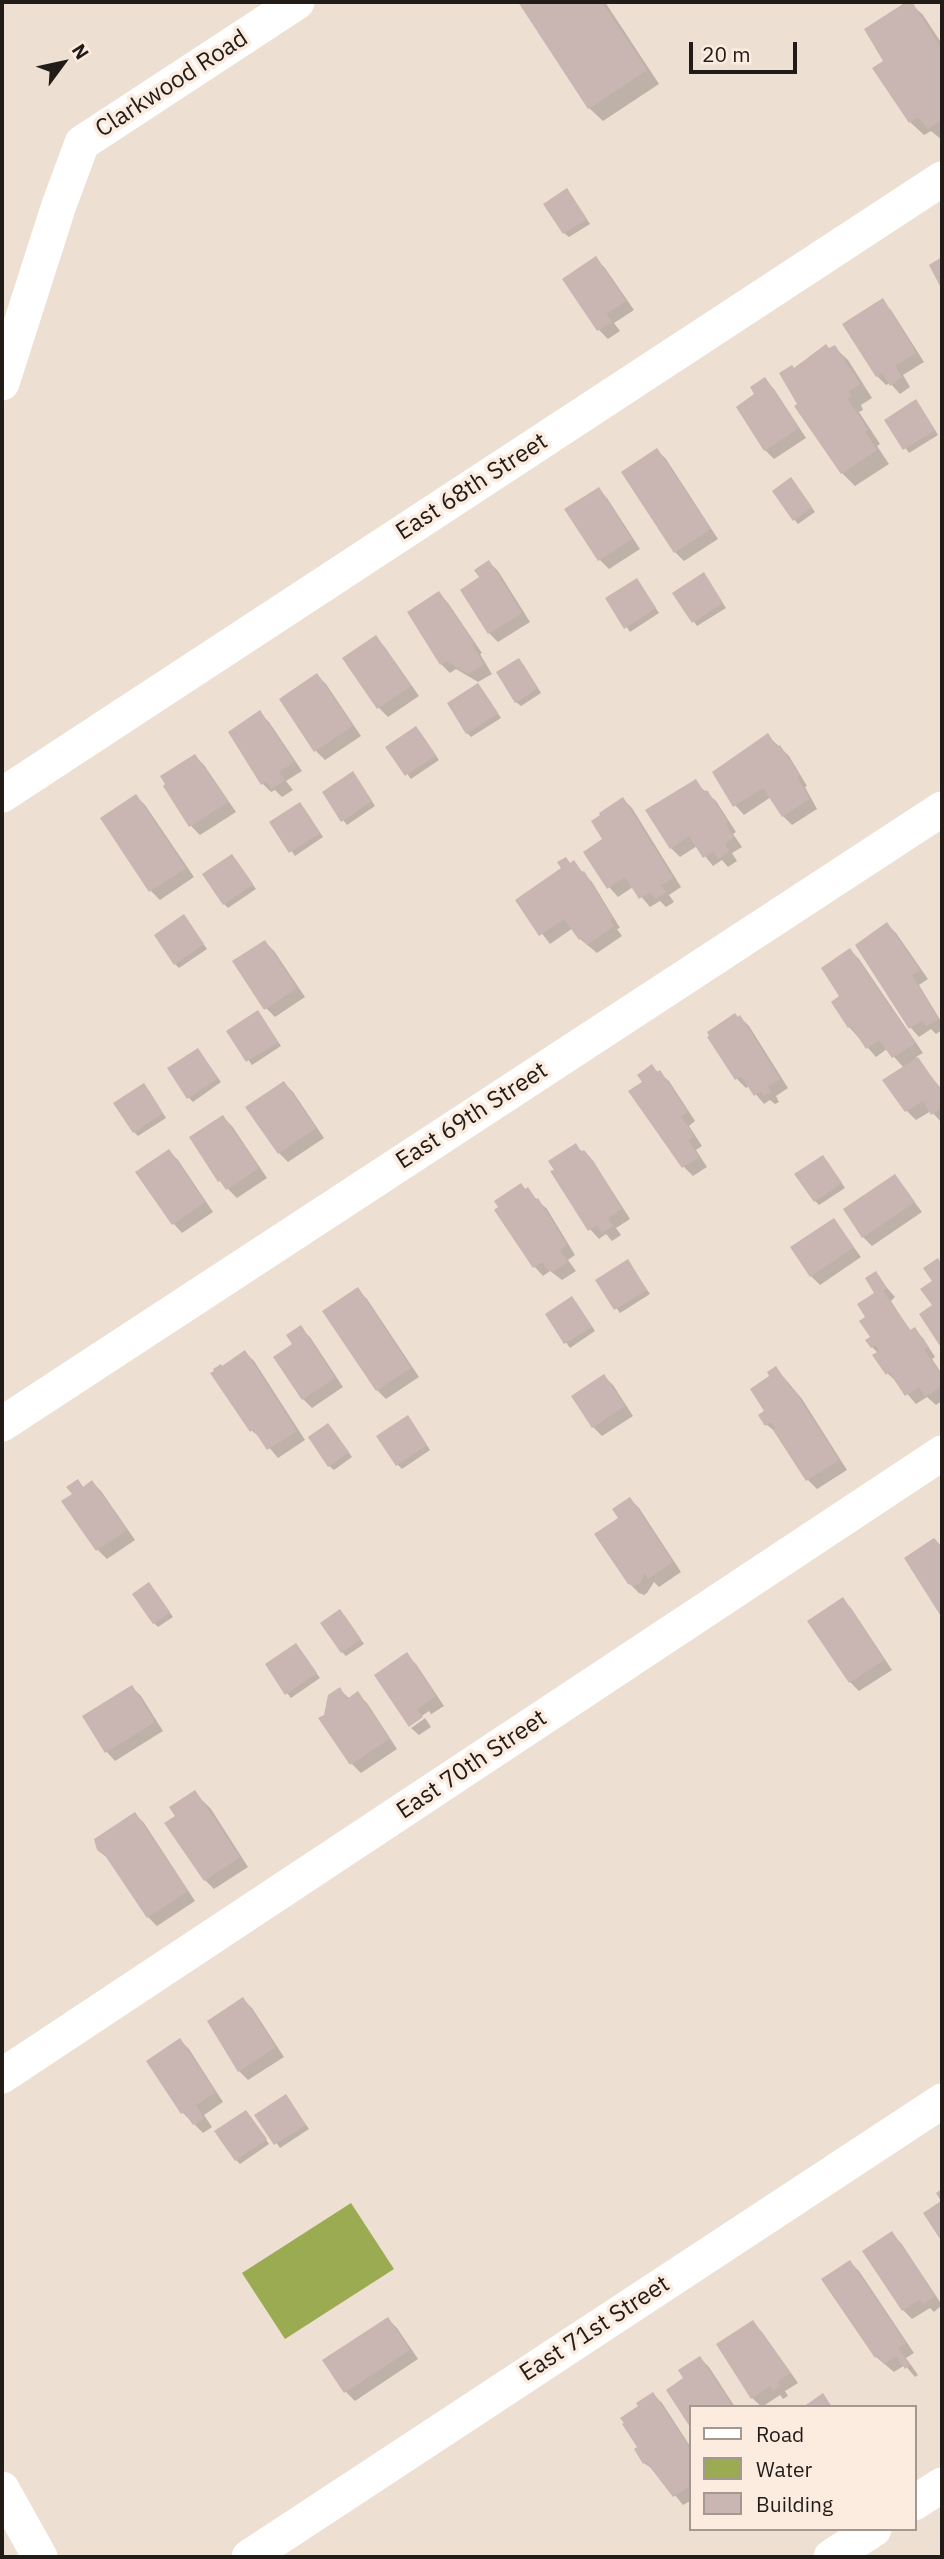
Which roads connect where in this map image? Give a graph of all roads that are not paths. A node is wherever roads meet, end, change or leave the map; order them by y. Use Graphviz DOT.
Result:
graph roads {
  1 [pos="297,2"];
  2 [pos="942,179"];
  3 [pos="2,383"];
  4 [pos="2,796"];
  5 [pos="942,809"];
  6 [pos="2,1424"];
  7 [pos="942,1453"];
  8 [pos="2,2076"];
  9 [pos="942,2101"];
  10 [pos="942,2485"];
  11 [pos="2,2489"];
  12 [pos="916,2502"];
  13 [pos="871,2531"];
  14 [pos="40,2557"];
  15 [pos="248,2557"];
  16 [pos="831,2557"];
  1 -- 3 [label="street, Clarkwood Road"];
  2 -- 4 [label="street, East 68th Street"];
  5 -- 6 [label="street, East 69th Street"];
  7 -- 8 [label="street, East 70th Street"];
  9 -- 15 [label="street, East 71st Street"];
  10 -- 12 [label="street"];
  11 -- 14 [label="street"];
  13 -- 16 [label="street"];
}
